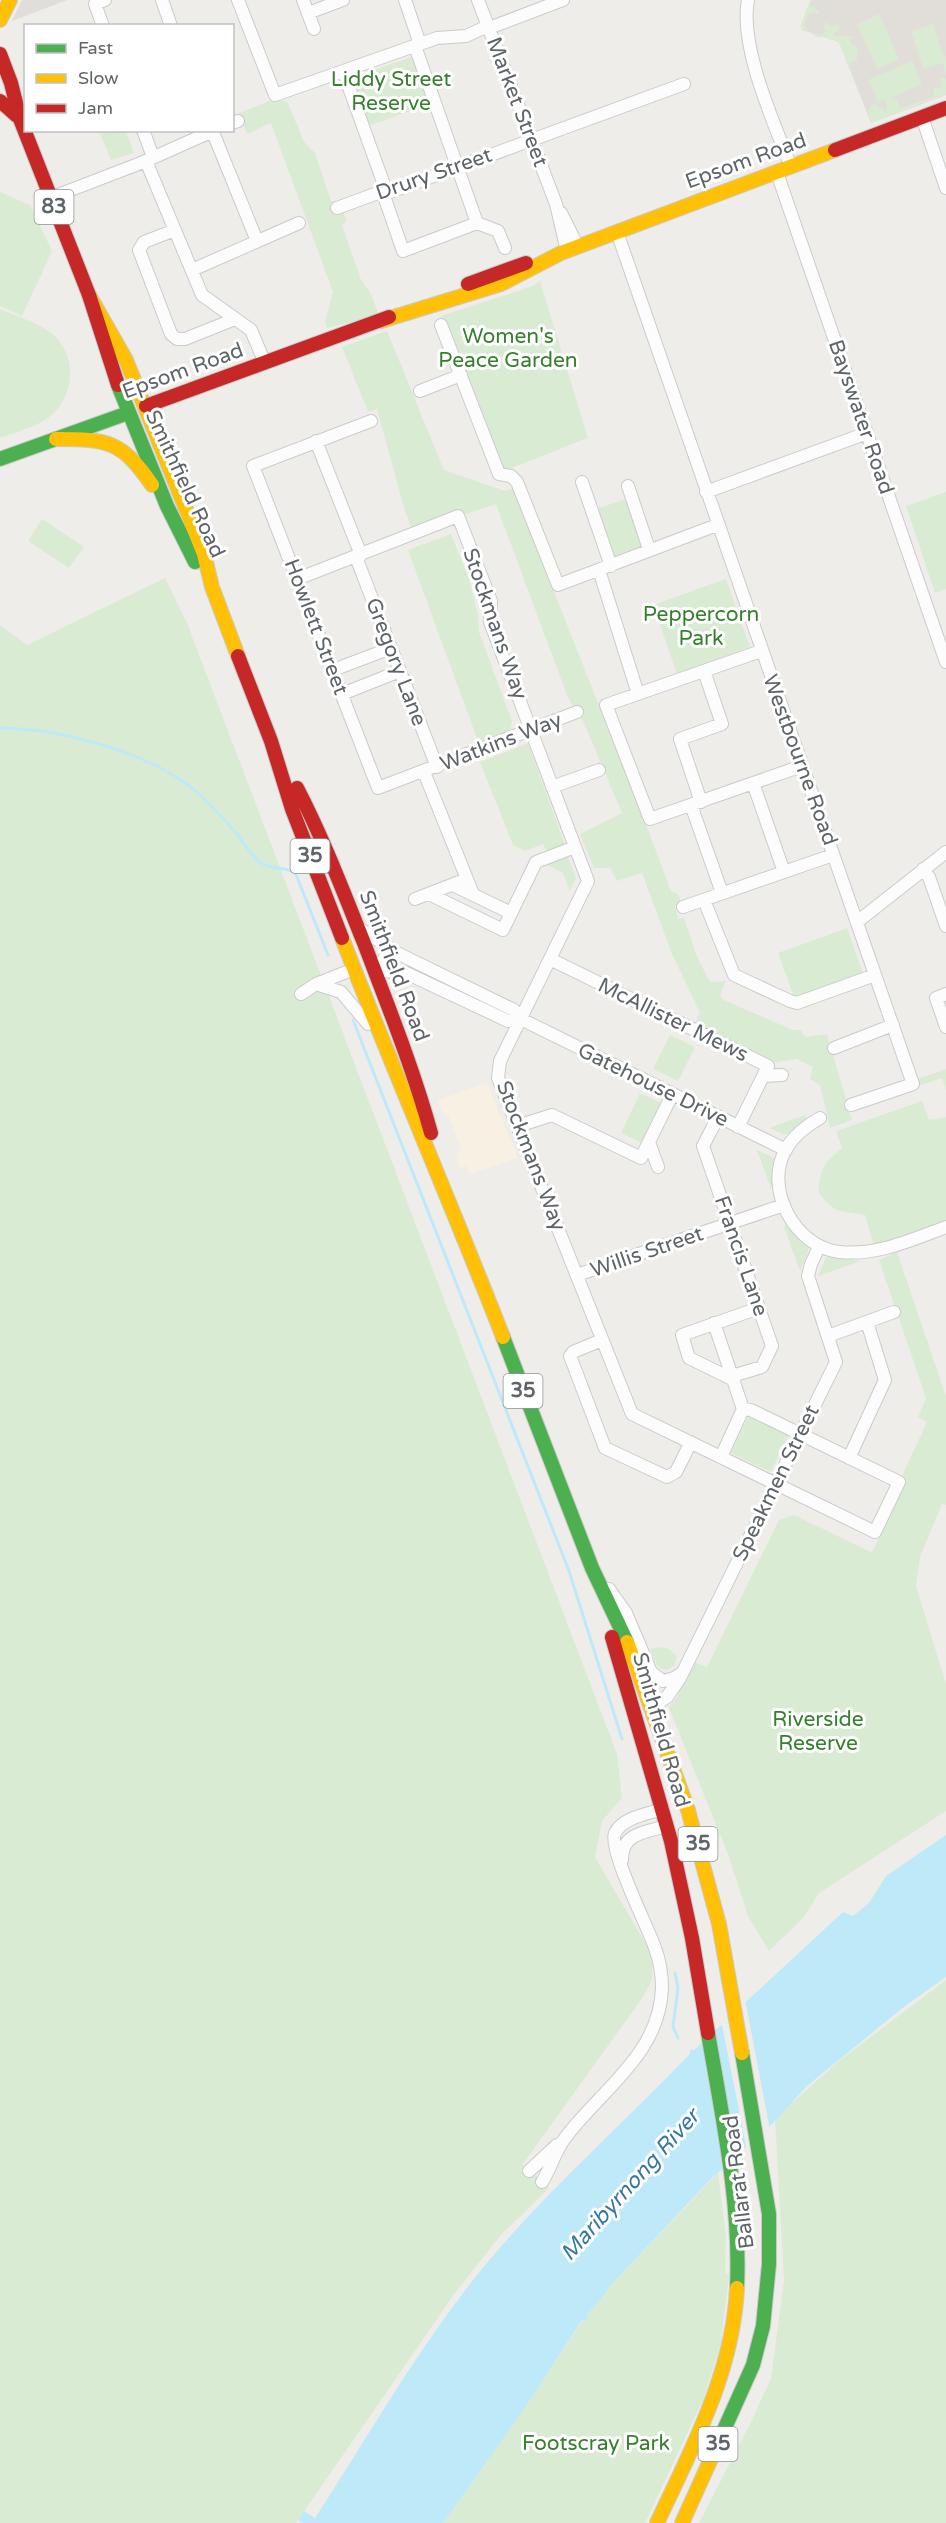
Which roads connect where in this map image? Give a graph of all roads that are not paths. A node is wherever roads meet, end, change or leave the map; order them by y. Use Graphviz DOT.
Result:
graph roads {
  1 [pos="10,0"];
  2 [pos="105,0"];
  3 [pos="162,0"];
  4 [pos="238,0"];
  5 [pos="303,0"];
  6 [pos="343,0"];
  7 [pos="405,0"];
  8 [pos="478,0"];
  9 [pos="562,0"];
  10 [pos="748,0"];
  11 [pos="308,13"];
  12 [pos="0,20"];
  13 [pos="102,24"];
  14 [pos="170,24"];
  15 [pos="489,27"];
  16 [pos="314,29"];
  17 [pos="418,45"];
  18 [pos="0,54"];
  19 [pos="343,71"];
  20 [pos="684,84"];
  21 [pos="0,88"];
  22 [pos="0,101"];
  23 [pos="946,108"];
  24 [pos="922,117"];
  25 [pos="19,118"];
  26 [pos="24,131"];
  27 [pos="24,132"];
  28 [pos="143,132"];
  29 [pos="211,132"];
  30 [pos="213,132"];
  31 [pos="531,140"];
  32 [pos="150,159"];
  33 [pos="458,166"];
  34 [pos="791,167"];
  35 [pos="777,173"];
  36 [pos="946,188"];
  37 [pos="385,193"];
  38 [pos="50,198"];
  39 [pos="337,208"];
  40 [pos="477,223"];
  41 [pos="299,224"];
  42 [pos="175,230"];
  43 [pos="617,232"];
  44 [pos="257,241"];
  45 [pos="505,248"];
  46 [pos="569,250"];
  47 [pos="192,270"];
  48 [pos="89,295"];
  49 [pos="235,319"];
  50 [pos="441,326"];
  51 [pos="265,363"];
  52 [pos="460,375"];
  53 [pos="420,391"];
  54 [pos="146,406"];
  55 [pos="128,413"];
  56 [pos="371,421"];
  57 [pos="867,433"];
  58 [pos="56,439"];
  59 [pos="316,441"];
  60 [pos="0,459"];
  61 [pos="582,482"];
  62 [pos="628,486"];
  63 [pos="706,492"];
  64 [pos="167,506"];
  65 [pos="189,515"];
  66 [pos="717,525"];
  67 [pos="186,544"];
  68 [pos="649,549"];
  69 [pos="358,556"];
  70 [pos="611,566"];
  71 [pos="599,570"];
  72 [pos="297,579"];
  73 [pos="212,587"];
  74 [pos="391,648"];
  75 [pos="761,651"];
  76 [pos="946,662"];
  77 [pos="333,670"];
  78 [pos="400,671"];
  79 [pos="704,671"];
  80 [pos="342,694"];
  81 [pos="638,694"];
  82 [pos="577,712"];
  83 [pos="531,730"];
  84 [pos="271,741"];
  85 [pos="802,766"];
  86 [pos="437,767"];
  87 [pos="599,770"];
  88 [pos="424,772"];
  89 [pos="753,783"];
  90 [pos="552,787"];
  91 [pos="378,788"];
  92 [pos="696,804"];
  93 [pos="575,847"];
  94 [pos="946,852"];
  95 [pos="833,855"];
  96 [pos="923,869"];
  97 [pos="784,872"];
  98 [pos="467,880"];
  99 [pos="453,885"];
  100 [pos="722,893"];
  101 [pos="429,894"];
  102 [pos="473,894"];
  103 [pos="415,899"];
  104 [pos="704,900"];
  105 [pos="683,907"];
  106 [pos="511,913"];
  107 [pos="856,922"];
  108 [pos="946,926"];
  109 [pos="358,928"];
  110 [pos="399,954"];
  111 [pos="550,959"];
  112 [pos="354,969"];
  113 [pos="375,971"];
  114 [pos="875,975"];
  115 [pos="316,984"];
  116 [pos="364,993"];
  117 [pos="301,994"];
  118 [pos="466,994"];
  119 [pos="946,994"];
  120 [pos="521,1019"];
  121 [pos="893,1025"];
  122 [pos="946,1027"];
  123 [pos="383,1044"];
  124 [pos="834,1048"];
  125 [pos="782,1075"];
  126 [pos="763,1076"];
  127 [pos="672,1095"];
  128 [pos="851,1105"];
  129 [pos="718,1117"];
  130 [pos="820,1118"];
  131 [pos="518,1126"];
  132 [pos="738,1127"];
  133 [pos="649,1142"];
  134 [pos="786,1150"];
  135 [pos="658,1167"];
  136 [pos="784,1205"];
  137 [pos="455,1214"];
  138 [pos="730,1223"];
  139 [pos="946,1227"];
  140 [pos="819,1247"];
  141 [pos="577,1275"];
  142 [pos="759,1308"];
  143 [pos="894,1312"];
  144 [pos="867,1322"];
  145 [pos="714,1323"];
  146 [pos="828,1336"];
  147 [pos="602,1340"];
  148 [pos="733,1378"];
  149 [pos="743,1409"];
  150 [pos="800,1433"];
  151 [pos="691,1442"];
  152 [pos="721,1457"];
  153 [pos="849,1458"];
  154 [pos="775,1483"];
  155 [pos="593,1570"];
  156 [pos="683,1672"];
  157 [pos="652,1707"];
  158 [pos="635,1713"];
  159 [pos="663,1809"];
  160 [pos="688,1810"];
  161 [pos="667,1826"];
  162 [pos="626,1876"];
  163 [pos="746,2071"];
  164 [pos="716,2083"];
  165 [pos="567,2135"];
  166 [pos="529,2171"];
  167 [pos="542,2182"];
  168 [pos="659,2519"];
  169 [pos="672,2523"];
  170 [pos="682,2523"];
  1 -- 12 [label="main road"];
  2 -- 13 [label="street"];
  3 -- 14 [label="street"];
  4 -- 19 [label="street"];
  5 -- 11 [label="street"];
  6 -- 11 [label="street"];
  7 -- 17 [label="street"];
  8 -- 15 [label="street, Market Street"];
  9 -- 15 [label="street"];
  10 -- 34 [label="street"];
  11 -- 16 [label="street"];
  15 -- 17 [label="street"];
  15 -- 31 [label="street, Market Street"];
  17 -- 19 [label="street"];
  17 -- 33 [label="street"];
  18 -- 25 [label="main road, Smithfield Road / 83"];
  19 -- 37 [label="street"];
  20 -- 31 [label="street, Drury Street"];
  21 -- 25 [label="main road, Smithfield Road / 83"];
  22 -- 25 [label="main road"];
  23 -- 24 [label="main road, Epsom Road"];
  24 -- 34 [label="main road, Epsom Road"];
  24 -- 36 [label="street"];
  25 -- 26 [label="main road, Smithfield Road / 83"];
  27 -- 38 [label="main road, Smithfield Road / 83"];
  28 -- 32 [label="street"];
  29 -- 32 [label="street"];
  30 -- 44 [label="street"];
  31 -- 33 [label="street, Drury Street"];
  31 -- 46 [label="street, Market Street"];
  32 -- 38 [label="street"];
  32 -- 42 [label="street"];
  33 -- 37 [label="street, Drury Street"];
  33 -- 40 [label="street"];
  34 -- 35 [label="main road, Epsom Road"];
  35 -- 43 [label="main road, Epsom Road"];
  35 -- 57 [label="street, Bayswater Road"];
  37 -- 39 [label="street, Drury Street"];
  37 -- 40 [label="street"];
  38 -- 48 [label="main road, Smithfield Road / 83"];
  40 -- 45 [label="street"];
  41 -- 44 [label="street"];
  42 -- 47 [label="street"];
  42 -- 49 [label="street"];
  43 -- 46 [label="main road, Epsom Road"];
  43 -- 63 [label="street, Westbourne Road"];
  44 -- 47 [label="street"];
  46 -- 51 [label="main road, Epsom Road"];
  47 -- 49 [label="street"];
  48 -- 54 [label="main road, Smithfield Road / 83"];
  48 -- 55 [label="main road, Smithfield Road / 83"];
  49 -- 51 [label="street"];
  50 -- 52 [label="street"];
  51 -- 54 [label="main road, Epsom Road"];
  52 -- 53 [label="street"];
  52 -- 71 [label="street"];
  54 -- 55 [label="main road, Epsom Road"];
  54 -- 65 [label="main road, Smithfield Road / 35"];
  55 -- 58 [label="main road, Epsom Road"];
  55 -- 64 [label="main road, Smithfield Road / 35"];
  56 -- 59 [label="street"];
  57 -- 63 [label="street"];
  57 -- 76 [label="street, Bayswater Road"];
  58 -- 60 [label="main road, Epsom Road"];
  58 -- 64 [label="main road"];
  59 -- 69 [label="street, Gregory Lane"];
  59 -- 72 [label="street, Howlett Street"];
  61 -- 70 [label="street"];
  62 -- 68 [label="street"];
  63 -- 66 [label="street, Westbourne Road"];
  64 -- 67 [label="main road, Smithfield Road / 35"];
  65 -- 67 [label="main road"];
  65 -- 73 [label="main road, Smithfield Road / 35"];
  66 -- 68 [label="street"];
  66 -- 75 [label="street, Westbourne Road"];
  67 -- 73 [label="main road, Smithfield Road / 35"];
  68 -- 70 [label="street"];
  69 -- 72 [label="street"];
  69 -- 74 [label="street, Gregory Lane"];
  69 -- 83 [label="street, Stockmans Way"];
  70 -- 71 [label="street"];
  71 -- 81 [label="street"];
  72 -- 77 [label="street, Howlett Street"];
  73 -- 84 [label="main road, Smithfield Road / 35"];
  74 -- 77 [label="street"];
  74 -- 78 [label="street, Gregory Lane"];
  75 -- 79 [label="street"];
  75 -- 85 [label="street, Westbourne Road"];
  77 -- 80 [label="street, Howlett Street"];
  78 -- 80 [label="street"];
  78 -- 86 [label="street, Gregory Lane"];
  79 -- 81 [label="street"];
  79 -- 92 [label="street"];
  80 -- 91 [label="street, Howlett Street"];
  81 -- 92 [label="street"];
  82 -- 83 [label="street, Watkins Way"];
  83 -- 86 [label="street, Watkins Way"];
  83 -- 90 [label="street, Stockmans Way"];
  84 -- 109 [label="main road, Smithfield Road / 35"];
  84 -- 112 [label="main road, Smithfield Road / 35"];
  85 -- 89 [label="street"];
  85 -- 95 [label="street, Westbourne Road"];
  86 -- 88 [label="street, Watkins Way"];
  87 -- 90 [label="street"];
  88 -- 91 [label="street, Watkins Way"];
  88 -- 98 [label="street"];
  89 -- 92 [label="street"];
  89 -- 97 [label="street"];
  90 -- 93 [label="street, Stockmans Way"];
  92 -- 100 [label="street"];
  93 -- 106 [label="street"];
  93 -- 111 [label="street, Stockmans Way"];
  94 -- 96 [label="street"];
  95 -- 97 [label="street"];
  95 -- 107 [label="street, Westbourne Road"];
  96 -- 107 [label="street"];
  96 -- 108 [label="street"];
  97 -- 100 [label="street"];
  98 -- 99 [label="street"];
  98 -- 102 [label="street"];
  99 -- 101 [label="street"];
  99 -- 102 [label="street"];
  100 -- 104 [label="street"];
  101 -- 103 [label="street"];
  101 -- 106 [label="street"];
  102 -- 106 [label="street"];
  104 -- 105 [label="street"];
  104 -- 114 [label="street"];
  107 -- 114 [label="street, Westbourne Road"];
  109 -- 110 [label="street, Gatehouse Drive"];
  109 -- 113 [label="main road, Smithfield Road / 35"];
  110 -- 113 [label="street"];
  110 -- 118 [label="street, Gatehouse Drive"];
  111 -- 120 [label="street, Stockmans Way"];
  111 -- 126 [label="street, McAllister Mews"];
  112 -- 113 [label="main road"];
  112 -- 115 [label="street"];
  112 -- 116 [label="main road, Smithfield Road / 35"];
  113 -- 116 [label="main road"];
  113 -- 118 [label="street, Gatehouse Drive"];
  113 -- 137 [label="main road, Smithfield Road / 35"];
  114 -- 121 [label="street, Westbourne Road"];
  115 -- 117 [label="street"];
  115 -- 123 [label="street"];
  116 -- 123 [label="main road, Smithfield Road / 35"];
  118 -- 120 [label="street, Gatehouse Drive"];
  119 -- 122 [label="street"];
  120 -- 127 [label="street, Gatehouse Drive"];
  120 -- 131 [label="street, Stockmans Way"];
  121 -- 124 [label="street"];
  121 -- 128 [label="street, Westbourne Road"];
  123 -- 137 [label="main road, Smithfield Road / 35"];
  125 -- 126 [label="street"];
  126 -- 132 [label="street, McAllister Mews"];
  127 -- 129 [label="street, Gatehouse Drive"];
  127 -- 133 [label="street"];
  129 -- 132 [label="street, Gatehouse Drive"];
  129 -- 138 [label="street, Francis Lane"];
  130 -- 134 [label="street"];
  131 -- 133 [label="street"];
  131 -- 141 [label="street, Stockmans Way"];
  132 -- 134 [label="street, Gatehouse Drive"];
  133 -- 135 [label="street"];
  134 -- 136 [label="street"];
  136 -- 138 [label="street, Willis Street"];
  136 -- 140 [label="street"];
  137 -- 155 [label="main road, Smithfield Road / 35"];
  138 -- 141 [label="street, Willis Street"];
  138 -- 142 [label="street, Francis Lane"];
  139 -- 140 [label="street"];
  140 -- 146 [label="street, Speakmen Street"];
  141 -- 147 [label="street, Stockmans Way"];
  142 -- 145 [label="street"];
  142 -- 148 [label="street, Francis Lane"];
  143 -- 144 [label="street"];
  144 -- 146 [label="street"];
  144 -- 153 [label="street"];
  145 -- 148 [label="street"];
  145 -- 148 [label="street"];
  146 -- 150 [label="street, Speakmen Street"];
  147 -- 151 [label="street, Stockmans Way"];
  147 -- 151 [label="street"];
  148 -- 149 [label="street"];
  149 -- 150 [label="street"];
  149 -- 152 [label="street"];
  150 -- 153 [label="street"];
  150 -- 154 [label="street, Speakmen Street"];
  151 -- 152 [label="street, Stockmans Way"];
  152 -- 154 [label="street, Stockmans Way"];
  153 -- 154 [label="street, Stockmans Way"];
  154 -- 156 [label="street, Speakmen Street"];
  155 -- 156 [label="street"];
  155 -- 157 [label="main road, Smithfield Road / 35"];
  155 -- 158 [label="main road, Smithfield Road / 35"];
  156 -- 157 [label="street, Speakmen Street"];
  157 -- 158 [label="main road"];
  157 -- 160 [label="main road, Smithfield Road / 35"];
  158 -- 159 [label="main road, Smithfield Road / 35"];
  159 -- 160 [label="main road"];
  159 -- 161 [label="main road, Smithfield Road / 35"];
  159 -- 162 [label="street"];
  160 -- 161 [label="main road"];
  160 -- 163 [label="main road, Smithfield Road / 35"];
  161 -- 162 [label="street"];
  161 -- 164 [label="main road, Smithfield Road / 35"];
  162 -- 165 [label="street"];
  163 -- 170 [label="main road, Ballarat Road / 35"];
  164 -- 168 [label="main road, Ballarat Road / 35"];
  165 -- 166 [label="street"];
  165 -- 167 [label="street"];
  168 -- 169 [label="street"];
}
